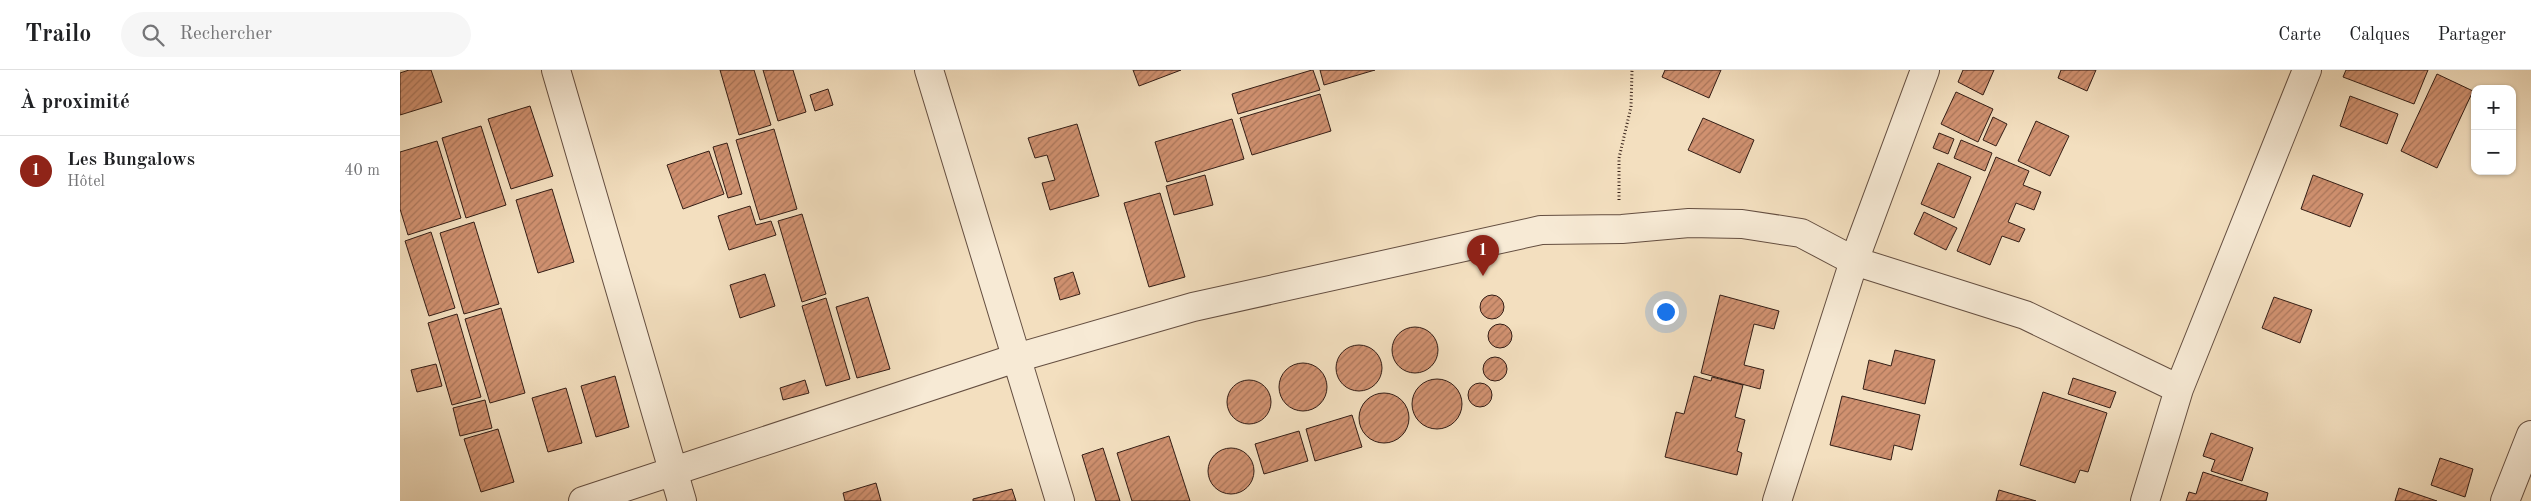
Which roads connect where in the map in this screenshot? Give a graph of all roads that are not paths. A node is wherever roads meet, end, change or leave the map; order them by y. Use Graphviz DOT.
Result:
graph roads {
  1 [pos="556,70"];
  2 [pos="929,70"];
  3 [pos="1925,70"];
  4 [pos="2307,70"];
  5 [pos="1854,261"];
  6 [pos="1016,358"];
  7 [pos="2179,390"];
  8 [pos="2531,435"];
  9 [pos="675,471"];
  10 [pos="583,501"];
  11 [pos="682,501"];
  12 [pos="1060,501"];
  13 [pos="1776,501"];
  14 [pos="2145,501"];
  15 [pos="2505,501"];
  1 -- 9 [label="street"];
  2 -- 6 [label="street"];
  3 -- 5 [label="street"];
  4 -- 7 [label="street"];
  5 -- 6 [label="street"];
  5 -- 7 [label="street"];
  5 -- 13 [label="street"];
  6 -- 9 [label="street"];
  6 -- 12 [label="street"];
  7 -- 14 [label="street"];
  8 -- 15 [label="street"];
  9 -- 10 [label="street"];
  9 -- 11 [label="street"];
}
